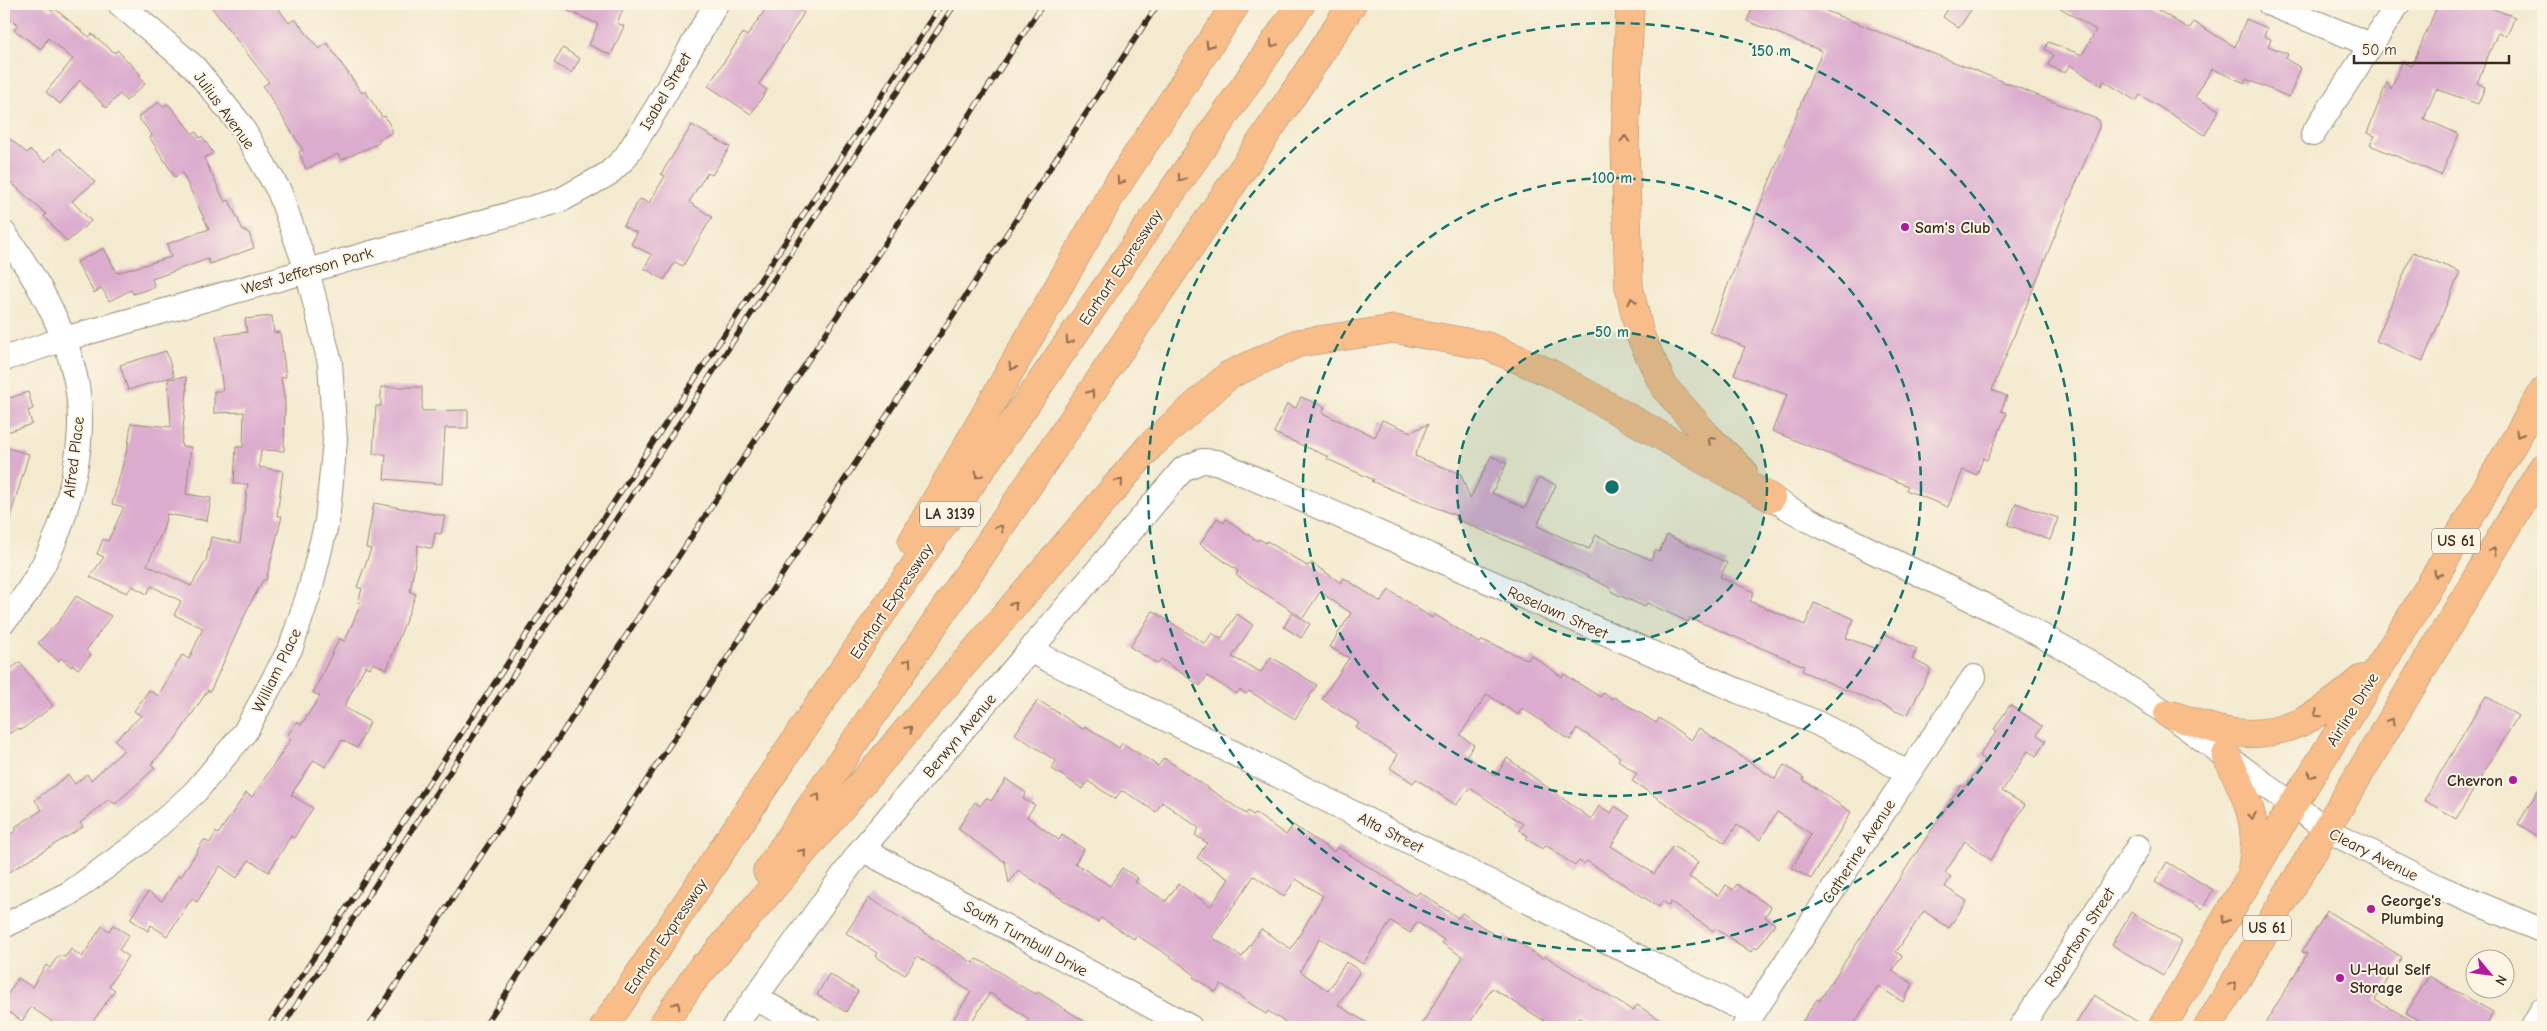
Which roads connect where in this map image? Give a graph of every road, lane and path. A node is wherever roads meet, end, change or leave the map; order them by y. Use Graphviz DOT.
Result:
graph roads {
  1 [pos="120,4"];
  2 [pos="716,4"];
  3 [pos="1236,4"];
  4 [pos="1301,4"];
  5 [pos="1352,4"];
  6 [pos="1630,4"];
  7 [pos="2270,4"];
  8 [pos="2398,4"];
  9 [pos="2371,45"];
  10 [pos="2313,134"];
  11 [pos="608,174"];
  12 [pos="4,233"];
  13 [pos="307,270"];
  14 [pos="64,338"];
  15 [pos="4,359"];
  16 [pos="2543,392"];
  17 [pos="1203,462"];
  18 [pos="2543,468"];
  19 [pos="1771,498"];
  20 [pos="4,621"];
  21 [pos="1031,651"];
  22 [pos="2382,661"];
  23 [pos="1974,677"];
  24 [pos="2168,714"];
  25 [pos="810,718"];
  26 [pos="2226,755"];
  27 [pos="1908,774"];
  28 [pos="2292,806"];
  29 [pos="2326,829"];
  30 [pos="2138,847"];
  31 [pos="862,849"];
  32 [pos="2250,878"];
  33 [pos="4,926"];
  34 [pos="2543,931"];
  35 [pos="692,982"];
  36 [pos="755,998"];
  37 [pos="2543,1010"];
  38 [pos="1748,1021"];
  39 [pos="604,1027"];
  40 [pos="662,1027"];
  41 [pos="734,1027"];
  42 [pos="809,1027"];
  43 [pos="1190,1027"];
  44 [pos="2021,1027"];
  45 [pos="2162,1027"];
  46 [pos="2208,1027"];
  47 [pos="2532,1027"];
  1 -- 13 [label="street, Julius Avenue"];
  2 -- 11 [label="street, Isabel Street"];
  3 -- 25 [label="highway, one-way"];
  4 -- 25 [label="highway, Earhart Expressway / LA 3139, one-way"];
  35 -- 5 [label="highway, LA 3139, one-way"];
  19 -- 6 [label="highway, one-way"];
  7 -- 9 [label="street"];
  8 -- 9 [label="street"];
  9 -- 10 [label="street"];
  11 -- 13 [label="street, West Jefferson Park"];
  12 -- 14 [label="street, Alfred Place"];
  13 -- 14 [label="street, West Jefferson Park"];
  13 -- 33 [label="street, William Place"];
  14 -- 15 [label="street, West Jefferson Park"];
  14 -- 20 [label="street, Alfred Place"];
  16 -- 22 [label="highway, Airline Drive / US 61, one-way"];
  17 -- 21 [label="street, Berwyn Avenue"];
  17 -- 27 [label="street, Roselawn Street"];
  29 -- 18 [label="highway, US 61, one-way"];
  19 -- 24 [label="street, Cleary Avenue"];
  35 -- 19 [label="highway, one-way"];
  21 -- 31 [label="street, Berwyn Avenue"];
  21 -- 38 [label="street, Alta Street"];
  22 -- 24 [label="highway, one-way"];
  22 -- 28 [label="highway, Airline Drive / US 61, one-way"];
  23 -- 27 [label="street, Catherine Avenue"];
  24 -- 26 [label="street, Cleary Avenue"];
  25 -- 39 [label="highway, Earhart Expressway / LA 3139"];
  26 -- 28 [label="street, Cleary Avenue"];
  26 -- 32 [label="highway, one-way"];
  27 -- 38 [label="street, Catherine Avenue"];
  28 -- 29 [label="street, Cleary Avenue"];
  28 -- 32 [label="highway, Airline Drive / US 61"];
  29 -- 34 [label="street, Cleary Avenue"];
  46 -- 29 [label="highway, US 61, one-way"];
  30 -- 44 [label="street, Robertson Street"];
  31 -- 36 [label="street, Berwyn Avenue"];
  31 -- 43 [label="street, South Turnbull Drive"];
  32 -- 45 [label="highway, Airline Drive / US 61, one-way"];
  40 -- 35 [label="highway, LA 3139, one-way"];
  36 -- 41 [label="street, Berwyn Avenue"];
  36 -- 42 [label="street"];
  37 -- 47 [label="street"];
}
